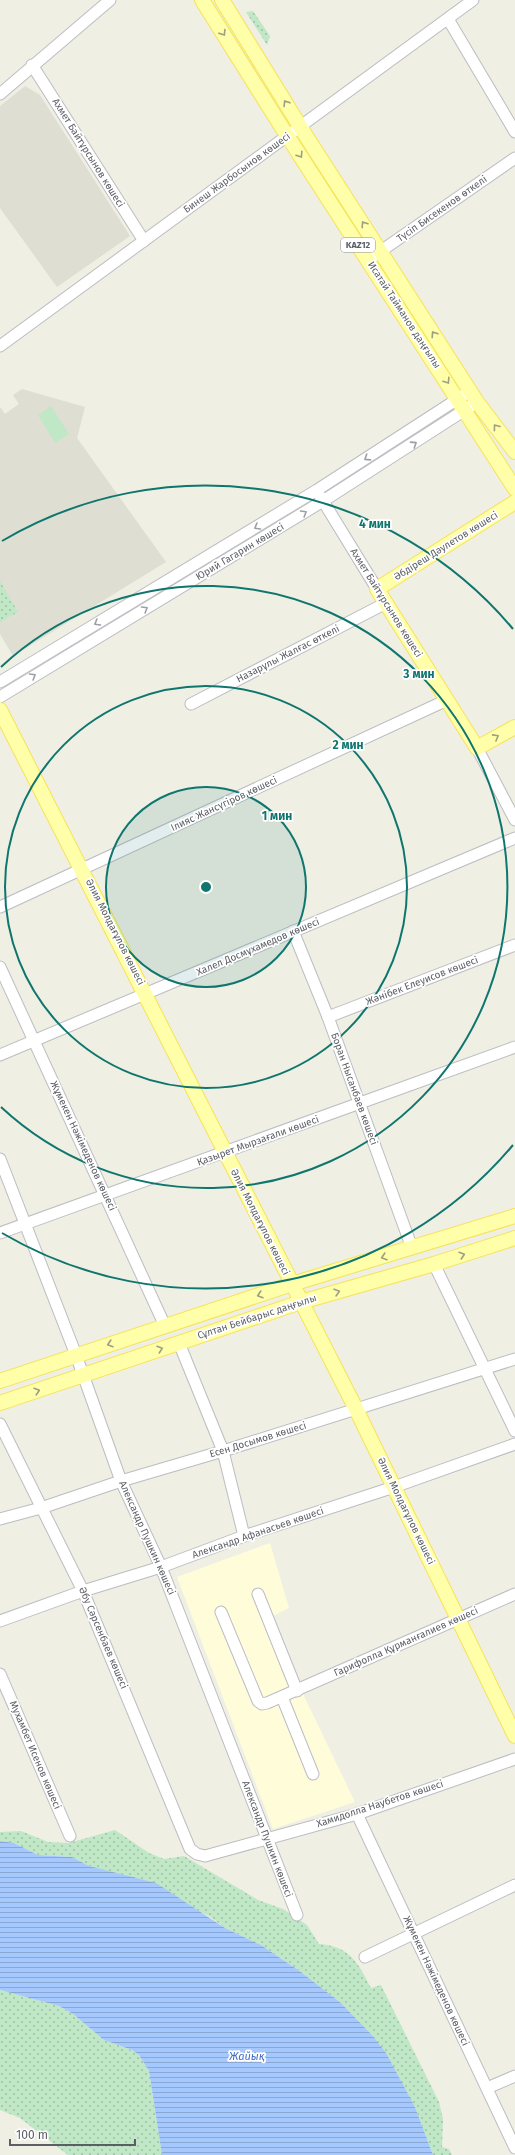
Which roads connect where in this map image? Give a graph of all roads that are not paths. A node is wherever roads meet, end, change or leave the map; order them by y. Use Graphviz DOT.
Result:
graph roads {
  1 [pos="110,0"];
  2 [pos="202,0"];
  3 [pos="222,0"];
  4 [pos="473,0"];
  5 [pos="448,19"];
  6 [pos="32,65"];
  7 [pos="0,94"];
  8 [pos="300,126"];
  9 [pos="515,132"];
  10 [pos="288,136"];
  11 [pos="515,158"];
  12 [pos="144,241"];
  13 [pos="381,251"];
  14 [pos="368,260"];
  15 [pos="0,346"];
  16 [pos="474,396"];
  17 [pos="462,405"];
  18 [pos="515,452"];
  19 [pos="515,489"];
  20 [pos="317,490"];
  21 [pos="323,502"];
  22 [pos="515,502"];
  23 [pos="377,589"];
  24 [pos="386,603"];
  25 [pos="0,682"];
  26 [pos="0,697"];
  27 [pos="447,700"];
  28 [pos="191,704"];
  29 [pos="0,710"];
  30 [pos="515,727"];
  31 [pos="478,748"];
  32 [pos="515,820"];
  33 [pos="515,838"];
  34 [pos="83,870"];
  35 [pos="0,907"];
  36 [pos="293,931"];
  37 [pos="515,945"];
  38 [pos="0,967"];
  39 [pos="146,994"];
  40 [pos="328,1017"];
  41 [pos="34,1040"];
  42 [pos="515,1047"];
  43 [pos="0,1055"];
  44 [pos="359,1105"];
  45 [pos="225,1152"];
  46 [pos="0,1159"];
  47 [pos="107,1196"];
  48 [pos="515,1216"];
  49 [pos="26,1224"];
  50 [pos="0,1233"];
  51 [pos="515,1238"];
  52 [pos="412,1248"];
  53 [pos="434,1264"];
  54 [pos="292,1284"];
  55 [pos="301,1302"];
  56 [pos="165,1326"];
  57 [pos="179,1343"];
  58 [pos="76,1355"];
  59 [pos="515,1358"];
  60 [pos="484,1368"];
  61 [pos="82,1376"];
  62 [pos="0,1381"];
  63 [pos="0,1403"];
  64 [pos="356,1409"];
  65 [pos="0,1424"];
  66 [pos="515,1431"];
  67 [pos="515,1444"];
  68 [pos="223,1451"];
  69 [pos="121,1481"];
  70 [pos="394,1487"];
  71 [pos="41,1508"];
  72 [pos="0,1518"];
  73 [pos="244,1536"];
  74 [pos="161,1567"];
  75 [pos="84,1591"];
  76 [pos="258,1594"];
  77 [pos="515,1594"];
  78 [pos="221,1612"];
  79 [pos="458,1619"];
  80 [pos="0,1621"];
  81 [pos="0,1674"];
  82 [pos="297,1690"];
  83 [pos="282,1697"];
  84 [pos="515,1736"];
  85 [pos="515,1758"];
  86 [pos="313,1774"];
  87 [pos="357,1814"];
  88 [pos="70,1836"];
  89 [pos="266,1839"];
  90 [pos="197,1854"];
  91 [pos="515,1885"];
  92 [pos="297,1915"];
  93 [pos="414,1934"];
  94 [pos="365,1956"];
  95 [pos="515,2076"];
  96 [pos="487,2088"];
  97 [pos="515,2148"];
  1 -- 6 [label="street"];
  2 -- 10 [label="main road, Исатай Тайманов даңғылы / KAZ12, one-way"];
  8 -- 3 [label="main road, Исатай Тайманов даңғылы / KAZ12, one-way"];
  4 -- 5 [label="street, Бинеш Жарбосынов көшесі"];
  5 -- 8 [label="street, Бинеш Жарбосынов көшесі"];
  5 -- 9 [label="street"];
  6 -- 7 [label="street"];
  6 -- 12 [label="street, Ахмет Байтұрсынов көшесі"];
  8 -- 10 [label="street, Бинеш Жарбосынов көшесі"];
  13 -- 8 [label="main road, Исатай Тайманов даңғылы / KAZ12, one-way"];
  10 -- 12 [label="street, Бинеш Жарбосынов көшесі"];
  10 -- 14 [label="main road, Исатай Тайманов даңғылы / KAZ12, one-way"];
  11 -- 13 [label="street, Түсіп Бисекенов өткелі"];
  12 -- 15 [label="street, Бинеш Жарбосынов көшесі"];
  13 -- 14 [label="street, Түсіп Бисекенов өткелі"];
  16 -- 13 [label="main road, Исатай Тайманов даңғылы / KAZ12, one-way"];
  14 -- 17 [label="main road, Исатай Тайманов даңғылы / KAZ12, one-way"];
  16 -- 17 [label="street, Юрий Гагарин көшесі"];
  18 -- 16 [label="main road, Исатай Тайманов даңғылы / KAZ12, one-way"];
  17 -- 19 [label="main road, Исатай Тайманов даңғылы / KAZ12"];
  17 -- 20 [label="street, Юрий Гагарин көшесі, one-way"];
  21 -- 17 [label="street, Юрий Гагарин көшесі, one-way"];
  20 -- 21 [label="street, Ахмет Байтұрсынов көшесі"];
  20 -- 25 [label="street, Юрий Гагарин көшесі, one-way"];
  21 -- 23 [label="street, Ахмет Байтұрсынов көшесі"];
  26 -- 21 [label="street, Юрий Гагарин көшесі, one-way"];
  22 -- 23 [label="main road, Әбдіреш Дәулетов көшесі"];
  23 -- 24 [label="main road, Ахмет Байтұрсынов көшесі"];
  24 -- 27 [label="main road, Ахмет Байтұрсынов көшесі"];
  24 -- 28 [label="street, Назарұлы Жалғас өткелі"];
  27 -- 31 [label="main road, Ахмет Байтұрсынов көшесі"];
  27 -- 34 [label="street, Ілияс Жансүгіров көшесі"];
  29 -- 34 [label="main road, Әлия Молдағұлов көшесі"];
  31 -- 30 [label="main road, one-way"];
  31 -- 32 [label="street, Ахмет Байтұрсынов көшесі"];
  33 -- 36 [label="street, Халел Досмұхамедов көшесі"];
  34 -- 35 [label="street, Ілияс Жансүгіров көшесі"];
  34 -- 39 [label="main road, Әлия Молдағұлов көшесі"];
  36 -- 39 [label="street, Халел Досмұхамедов көшесі"];
  36 -- 40 [label="street, Боран Нысанбаев көшесі"];
  37 -- 40 [label="street, Жәнібек Елеуисов көшесі"];
  38 -- 41 [label="street, Жұмекен Нәжімеденов көшесі"];
  39 -- 41 [label="street, Халел Досмұхамедов көшесі"];
  39 -- 45 [label="main road, Әлия Молдағұлов көшесі"];
  40 -- 44 [label="street, Боран Нысанбаев көшесі"];
  41 -- 43 [label="street, Халел Досмұхамедов көшесі"];
  41 -- 47 [label="street, Жұмекен Нәжімеденов көшесі"];
  42 -- 44 [label="street, Қазырет Мырзағали көшесі"];
  44 -- 45 [label="street, Қазырет Мырзағали көшесі"];
  44 -- 52 [label="street, Боран Нысанбаев көшесі"];
  45 -- 47 [label="street, Қазырет Мырзағали көшесі"];
  45 -- 54 [label="main road, Әлия Молдағұлов көшесі"];
  46 -- 49 [label="street, Александр Пушкин көшесі"];
  47 -- 49 [label="street, Қазырет Мырзағали көшесі"];
  47 -- 56 [label="street, Жұмекен Нәжімеденов көшесі"];
  48 -- 52 [label="main road, Сұлтан Бейбарыс даңғылы"];
  49 -- 50 [label="street, Қазырет Мырзағали көшесі"];
  49 -- 58 [label="street, Александр Пушкин көшесі"];
  53 -- 51 [label="main road, Сұлтан Бейбарыс даңғылы, one-way"];
  52 -- 54 [label="main road, Сұлтан Бейбарыс даңғылы, one-way"];
  55 -- 53 [label="main road, Сұлтан Бейбарыс даңғылы, one-way"];
  53 -- 60 [label="street"];
  54 -- 55 [label="main road, Әлия Молдағұлов көшесі"];
  54 -- 56 [label="main road, Сұлтан Бейбарыс даңғылы, one-way"];
  55 -- 57 [label="main road, Сұлтан Бейбарыс даңғылы"];
  55 -- 64 [label="main road, Әлия Молдағұлов көшесі"];
  56 -- 58 [label="main road, Сұлтан Бейбарыс даңғылы, one-way"];
  61 -- 57 [label="main road, Сұлтан Бейбарыс даңғылы, one-way"];
  57 -- 68 [label="street"];
  58 -- 61 [label="street, Александр Пушкин көшесі"];
  58 -- 62 [label="main road, Сұлтан Бейбарыс даңғылы"];
  59 -- 60 [label="street, Есен Досымов көшесі"];
  60 -- 64 [label="street, Есен Досымов көшесі"];
  60 -- 66 [label="street"];
  63 -- 61 [label="main road, Сұлтан Бейбарыс даңғылы, one-way"];
  61 -- 69 [label="street, Александр Пушкин көшесі"];
  64 -- 68 [label="street, Есен Досымов көшесі"];
  64 -- 70 [label="main road, Әлия Молдағұлов көшесі"];
  65 -- 71 [label="street, Әбу Сәрсенбаев көшесі"];
  67 -- 70 [label="street, Александр Афанасьев көшесі"];
  68 -- 69 [label="street, Есен Досымов көшесі"];
  68 -- 73 [label="street"];
  69 -- 71 [label="street, Есен Досымов көшесі"];
  69 -- 74 [label="street, Александр Пушкин көшесі"];
  70 -- 73 [label="street, Александр Афанасьев көшесі"];
  70 -- 79 [label="main road, Әлия Молдағұлов көшесі"];
  71 -- 72 [label="street, Есен Досымов көшесі"];
  71 -- 75 [label="street, Әбу Сәрсенбаев көшесі"];
  73 -- 74 [label="street, Александр Афанасьев көшесі"];
  74 -- 75 [label="street, Александр Афанасьев көшесі"];
  74 -- 89 [label="street, Александр Пушкин көшесі"];
  75 -- 80 [label="street, Александр Афанасьев көшесі"];
  75 -- 90 [label="street, Әбу Сәрсенбаев көшесі"];
  76 -- 82 [label="street"];
  77 -- 79 [label="street, Гарифолла Құрманғалиев көшесі"];
  78 -- 83 [label="street, Гарифолла Құрманғалиев көшесі"];
  79 -- 82 [label="street, Гарифолла Құрманғалиев көшесі"];
  79 -- 84 [label="main road, Әлия Молдағұлов көшесі"];
  81 -- 88 [label="street, Мухамбет Исенов көшесі"];
  82 -- 83 [label="street, Гарифолла Құрманғалиев көшесі"];
  83 -- 86 [label="street"];
  85 -- 87 [label="street, Хамидолла Наубетов көшесі"];
  87 -- 89 [label="street, Хамидолла Наубетов көшесі"];
  87 -- 93 [label="street, Жұмекен Нәжімеденов көшесі"];
  89 -- 90 [label="street, Хамидолла Наубетов көшесі"];
  89 -- 92 [label="street, Александр Пушкин көшесі"];
  91 -- 93 [label="street"];
  93 -- 94 [label="street"];
  93 -- 96 [label="street, Жұмекен Нәжімеденов көшесі"];
  95 -- 96 [label="street"];
  96 -- 97 [label="street, Жұмекен Нәжімеденов көшесі"];
}
